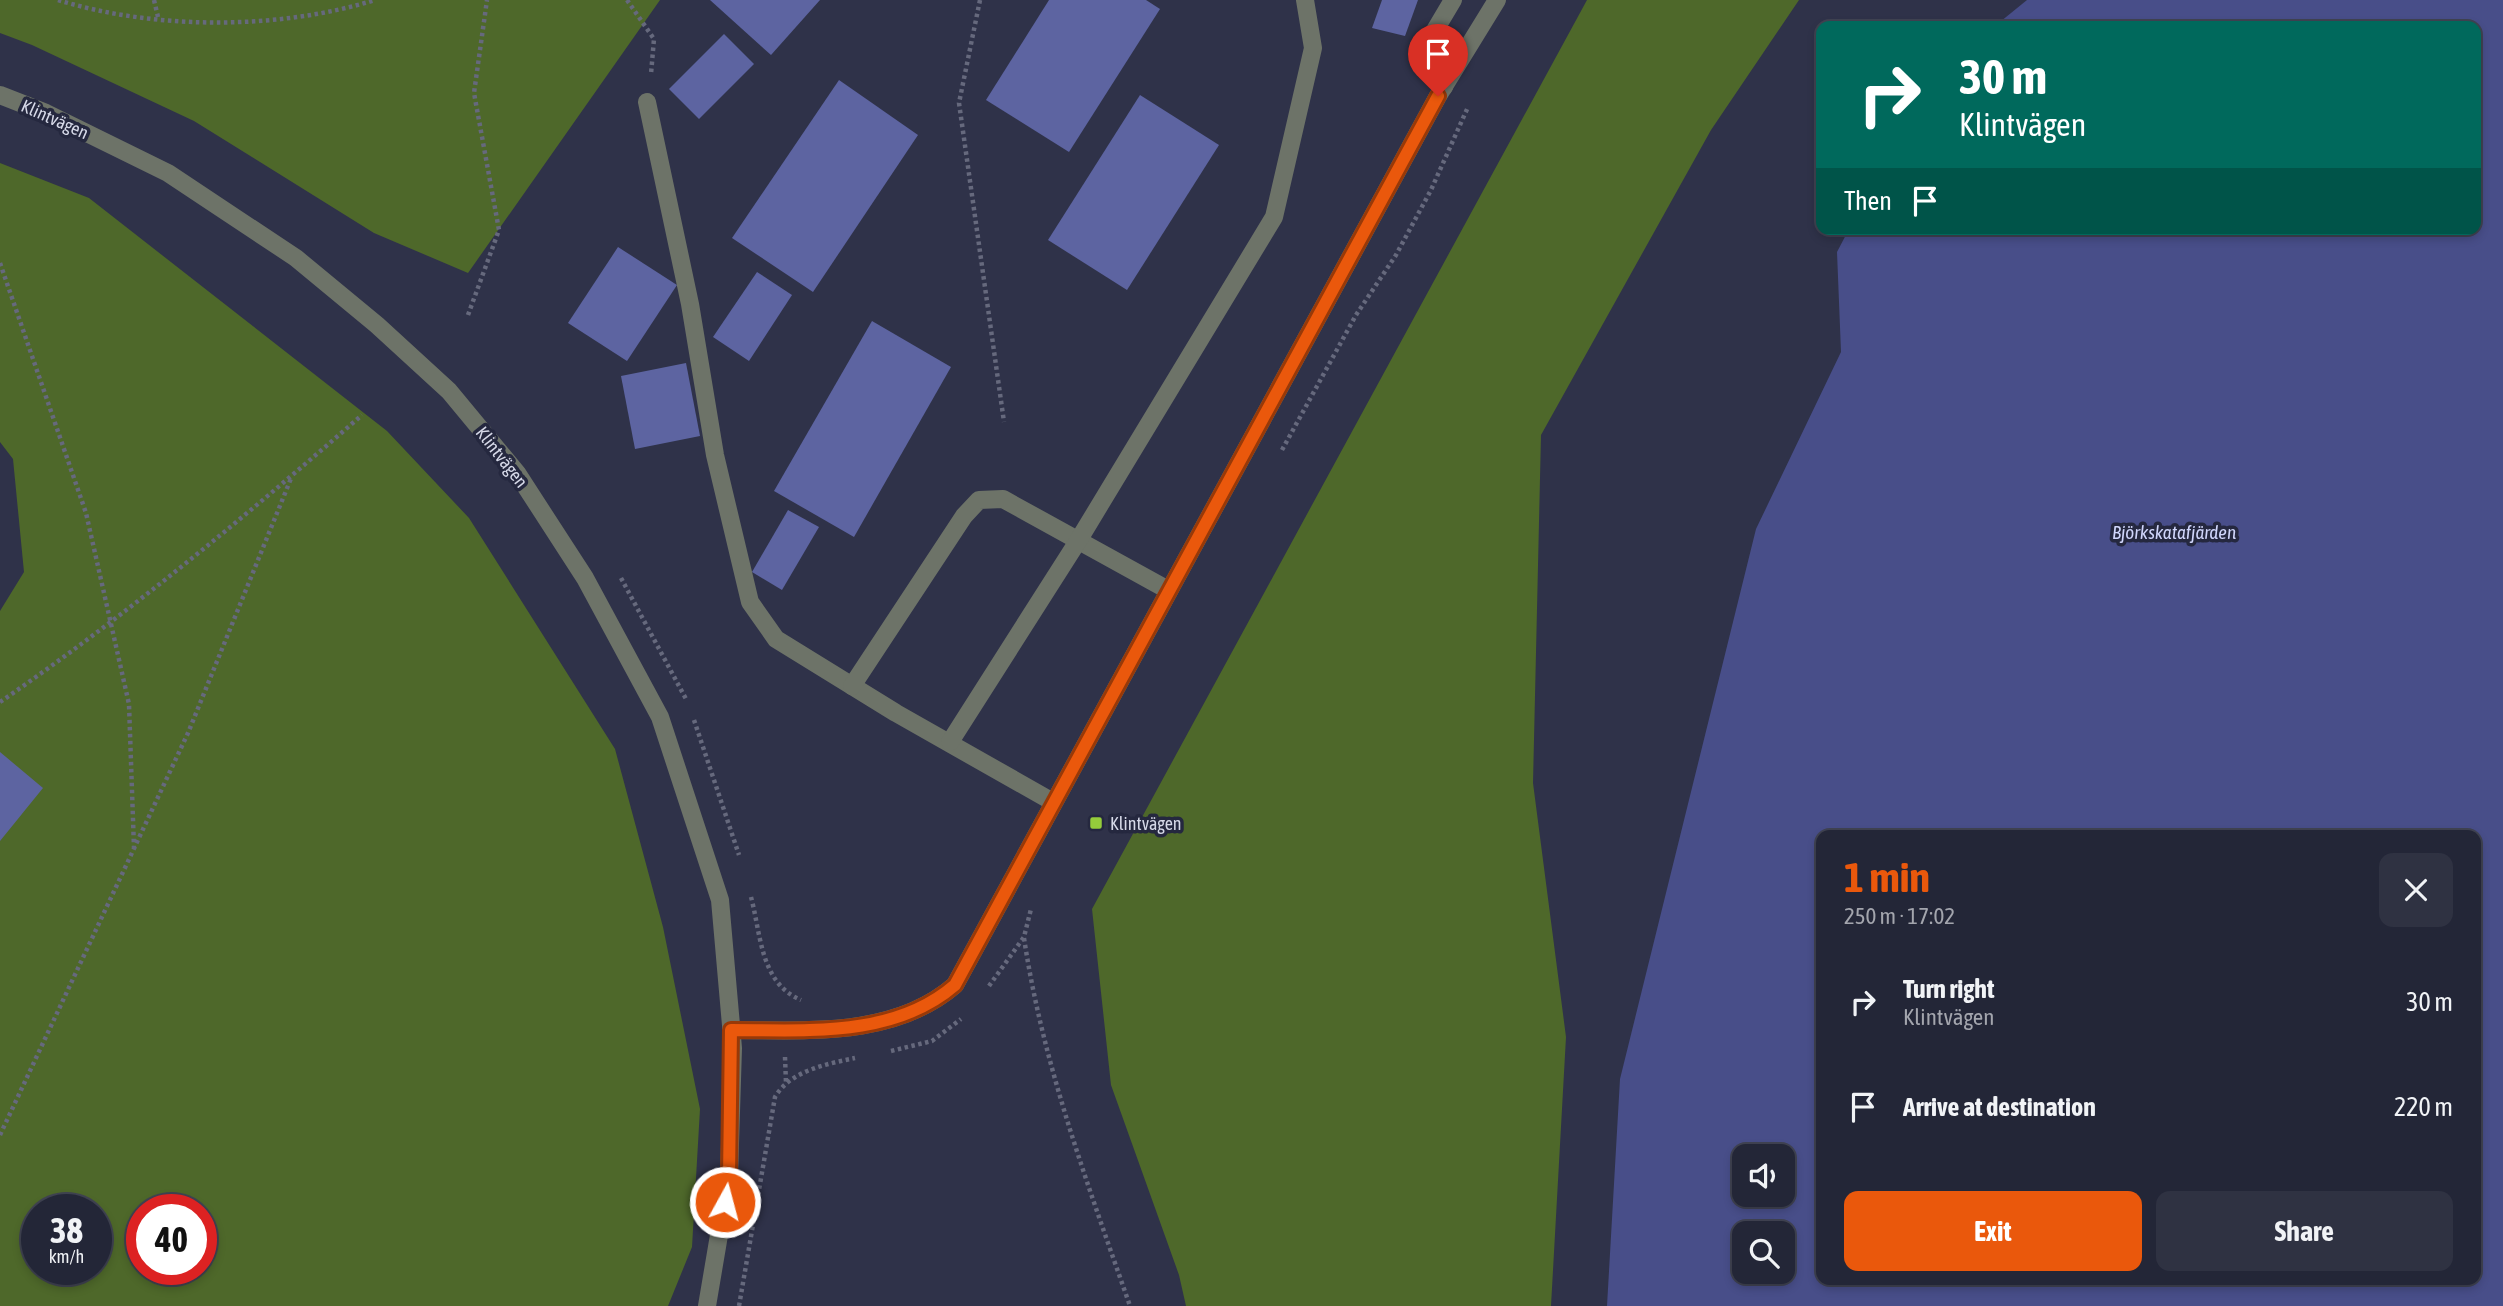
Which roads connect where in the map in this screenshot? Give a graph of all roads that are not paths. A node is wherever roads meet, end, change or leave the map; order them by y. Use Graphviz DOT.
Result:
graph roads {
  1 [pos="1305,0"];
  2 [pos="1453,0"];
  3 [pos="1496,0"];
  4 [pos="1444,87"];
  5 [pos="0,95"];
  6 [pos="647,102"];
  7 [pos="1079,541"];
  8 [pos="1168,590"];
  9 [pos="852,686"];
  10 [pos="950,742"];
  11 [pos="1053,802"];
  12 [pos="731,1030"];
  13 [pos="707,1306"];
  1 -- 7 [label="street"];
  2 -- 4 [label="street"];
  3 -- 4 [label="street"];
  4 -- 8 [label="street"];
  5 -- 12 [label="street, Klintvägen"];
  6 -- 9 [label="street"];
  7 -- 8 [label="street"];
  7 -- 9 [label="street"];
  7 -- 10 [label="street"];
  8 -- 11 [label="street"];
  9 -- 10 [label="street"];
  10 -- 11 [label="street"];
  11 -- 12 [label="street"];
  12 -- 13 [label="street, Klintvägen"];
}
